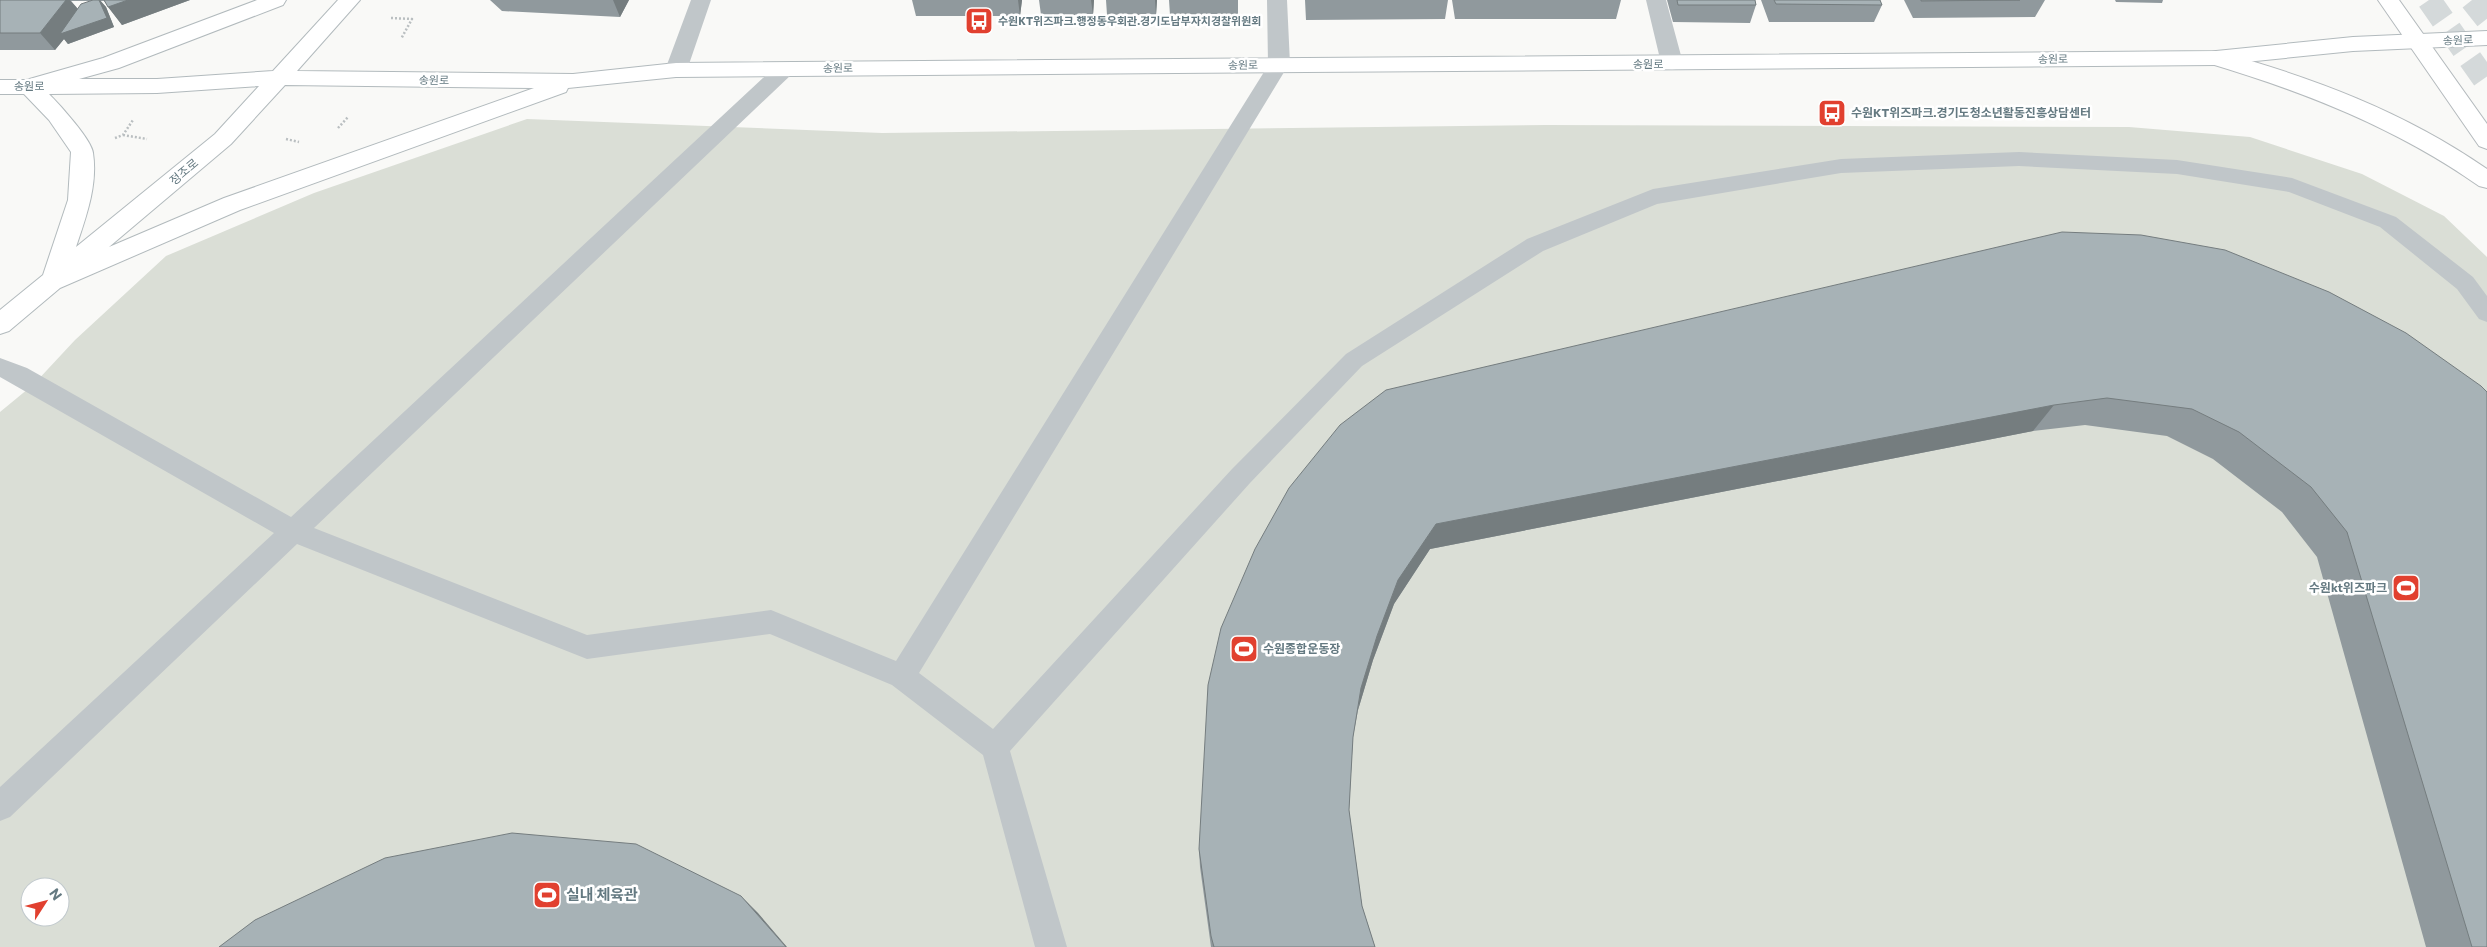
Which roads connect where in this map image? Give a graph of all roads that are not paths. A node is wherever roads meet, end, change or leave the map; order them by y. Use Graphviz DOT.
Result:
graph roads {
  1 [pos="276,0"];
  2 [pos="350,0"];
  3 [pos="701,0"];
  4 [pos="1277,0"];
  5 [pos="1656,0"];
  6 [pos="2388,0"];
  7 [pos="2487,38"];
  8 [pos="2418,41"];
  9 [pos="2216,58"];
  10 [pos="1279,64"];
  11 [pos="1672,64"];
  12 [pos="785,69"];
  13 [pos="676,70"];
  14 [pos="277,78"];
  15 [pos="573,81"];
  16 [pos="29,86"];
  17 [pos="0,87"];
  18 [pos="2487,141"];
  19 [pos="2487,180"];
  20 [pos="53,281"];
  21 [pos="2487,313"];
  22 [pos="0,324"];
  23 [pos="0,367"];
  24 [pos="292,531"];
  25 [pos="902,676"];
  26 [pos="995,747"];
  27 [pos="0,807"];
  28 [pos="1051,947"];
  1 -- 16 [label="main road"];
  2 -- 14 [label="main road, 정조로"];
  3 -- 13 [label="street"];
  4 -- 10 [label="street"];
  5 -- 11 [label="street"];
  6 -- 8 [label="main road"];
  7 -- 8 [label="main road, 송원로"];
  8 -- 9 [label="main road, 송원로"];
  8 -- 18 [label="main road"];
  9 -- 11 [label="main road, 송원로"];
  9 -- 19 [label="main road"];
  10 -- 11 [label="main road, 송원로"];
  10 -- 12 [label="main road, 송원로"];
  10 -- 25 [label="lane"];
  12 -- 13 [label="main road, 송원로"];
  12 -- 24 [label="lane"];
  13 -- 15 [label="main road, 송원로"];
  14 -- 15 [label="main road, 송원로"];
  14 -- 16 [label="main road, 송원로"];
  14 -- 20 [label="main road, 정조로"];
  15 -- 20 [label="main road"];
  16 -- 17 [label="main road, 송원로"];
  16 -- 20 [label="main road"];
  20 -- 22 [label="main road, 정조로"];
  21 -- 26 [label="lane"];
  23 -- 24 [label="lane"];
  24 -- 25 [label="lane"];
  24 -- 27 [label="lane"];
  25 -- 26 [label="lane"];
  26 -- 28 [label="lane"];
}
